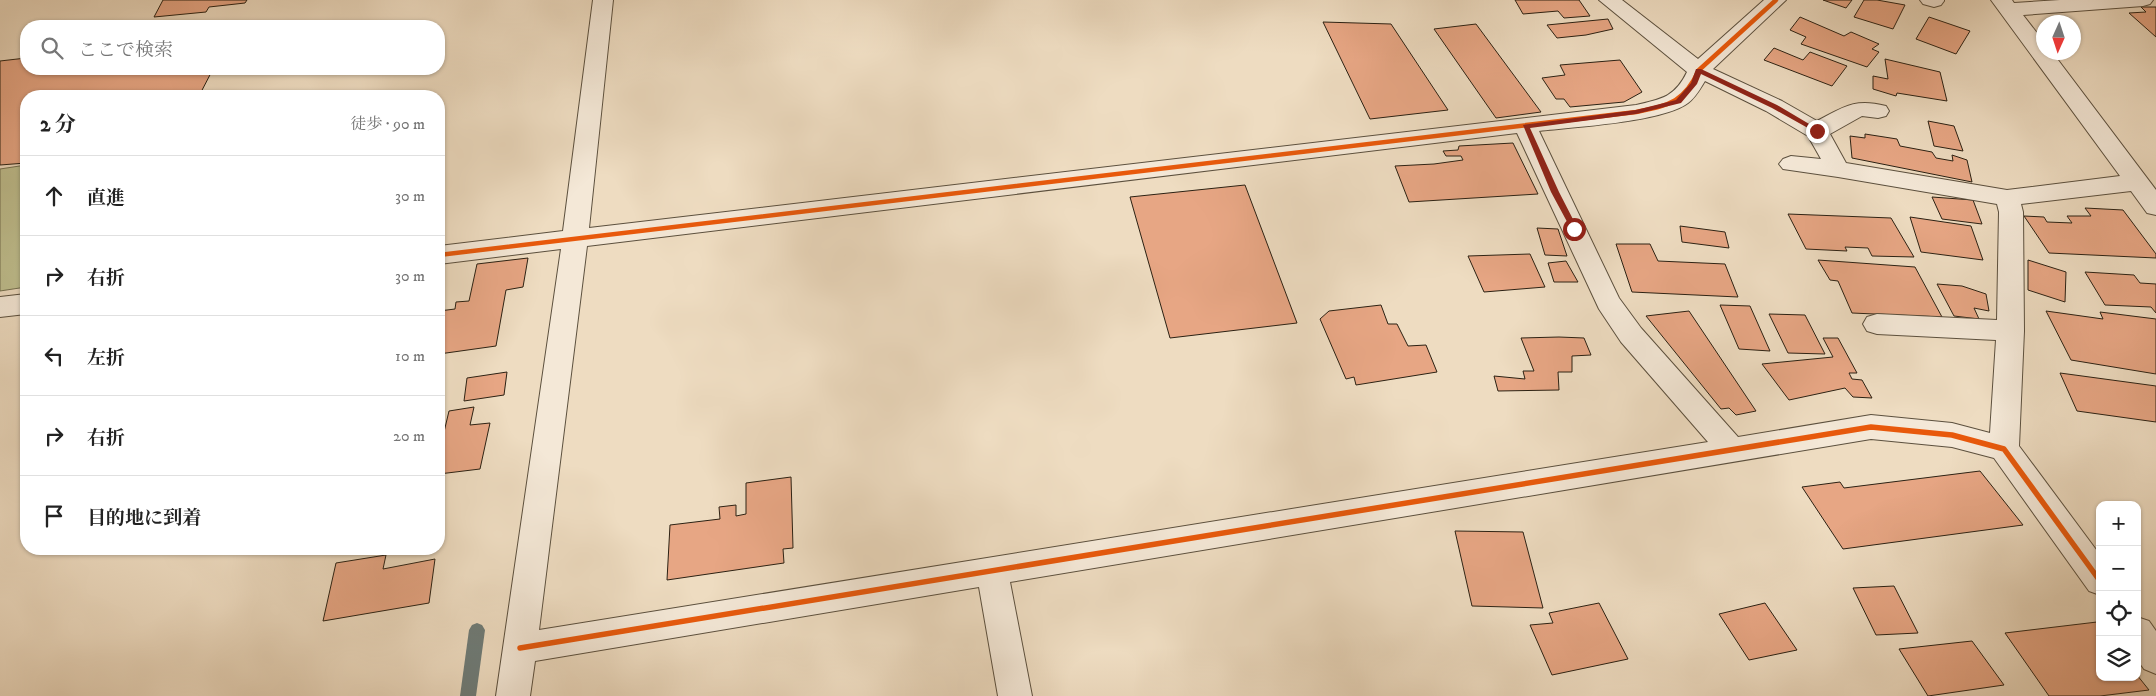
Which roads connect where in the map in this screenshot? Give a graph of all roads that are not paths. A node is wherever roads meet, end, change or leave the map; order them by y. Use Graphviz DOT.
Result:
graph roads {
  1 [pos="603,0"];
  2 [pos="1609,0"];
  3 [pos="1776,0"];
  4 [pos="2143,0"];
  5 [pos="2005,5"];
  6 [pos="1699,70"];
  7 [pos="1878,112"];
  8 [pos="1526,127"];
  9 [pos="1817,131"];
  10 [pos="1791,164"];
  11 [pos="1838,169"];
  12 [pos="2136,182"];
  13 [pos="2007,198"];
  14 [pos="2156,207"];
  15 [pos="575,238"];
  16 [pos="445,253"];
  17 [pos="20,305"];
  18 [pos="0,307"];
  19 [pos="1877,324"];
  20 [pos="2010,331"];
  21 [pos="2004,449"];
  22 [pos="1732,450"];
  23 [pos="992,570"];
  24 [pos="2096,576"];
  25 [pos="2140,636"];
  26 [pos="520,648"];
  27 [pos="2156,658"];
  28 [pos="513,696"];
  29 [pos="1015,696"];
  1 -- 15 [label="street"];
  2 -- 6 [label="street"];
  3 -- 6 [label="street"];
  4 -- 5 [label="street"];
  5 -- 12 [label="street"];
  6 -- 8 [label="street"];
  6 -- 9 [label="street"];
  7 -- 9 [label="street"];
  8 -- 15 [label="street"];
  8 -- 22 [label="street"];
  9 -- 11 [label="street"];
  10 -- 11 [label="street"];
  11 -- 13 [label="street"];
  12 -- 13 [label="street"];
  12 -- 14 [label="street"];
  13 -- 20 [label="street"];
  15 -- 16 [label="street"];
  15 -- 26 [label="street"];
  17 -- 18 [label="street"];
  19 -- 20 [label="street"];
  20 -- 21 [label="street"];
  21 -- 22 [label="street"];
  21 -- 24 [label="street"];
  22 -- 23 [label="street"];
  23 -- 26 [label="street"];
  23 -- 29 [label="street"];
  25 -- 27 [label="street"];
  26 -- 28 [label="street"];
}
